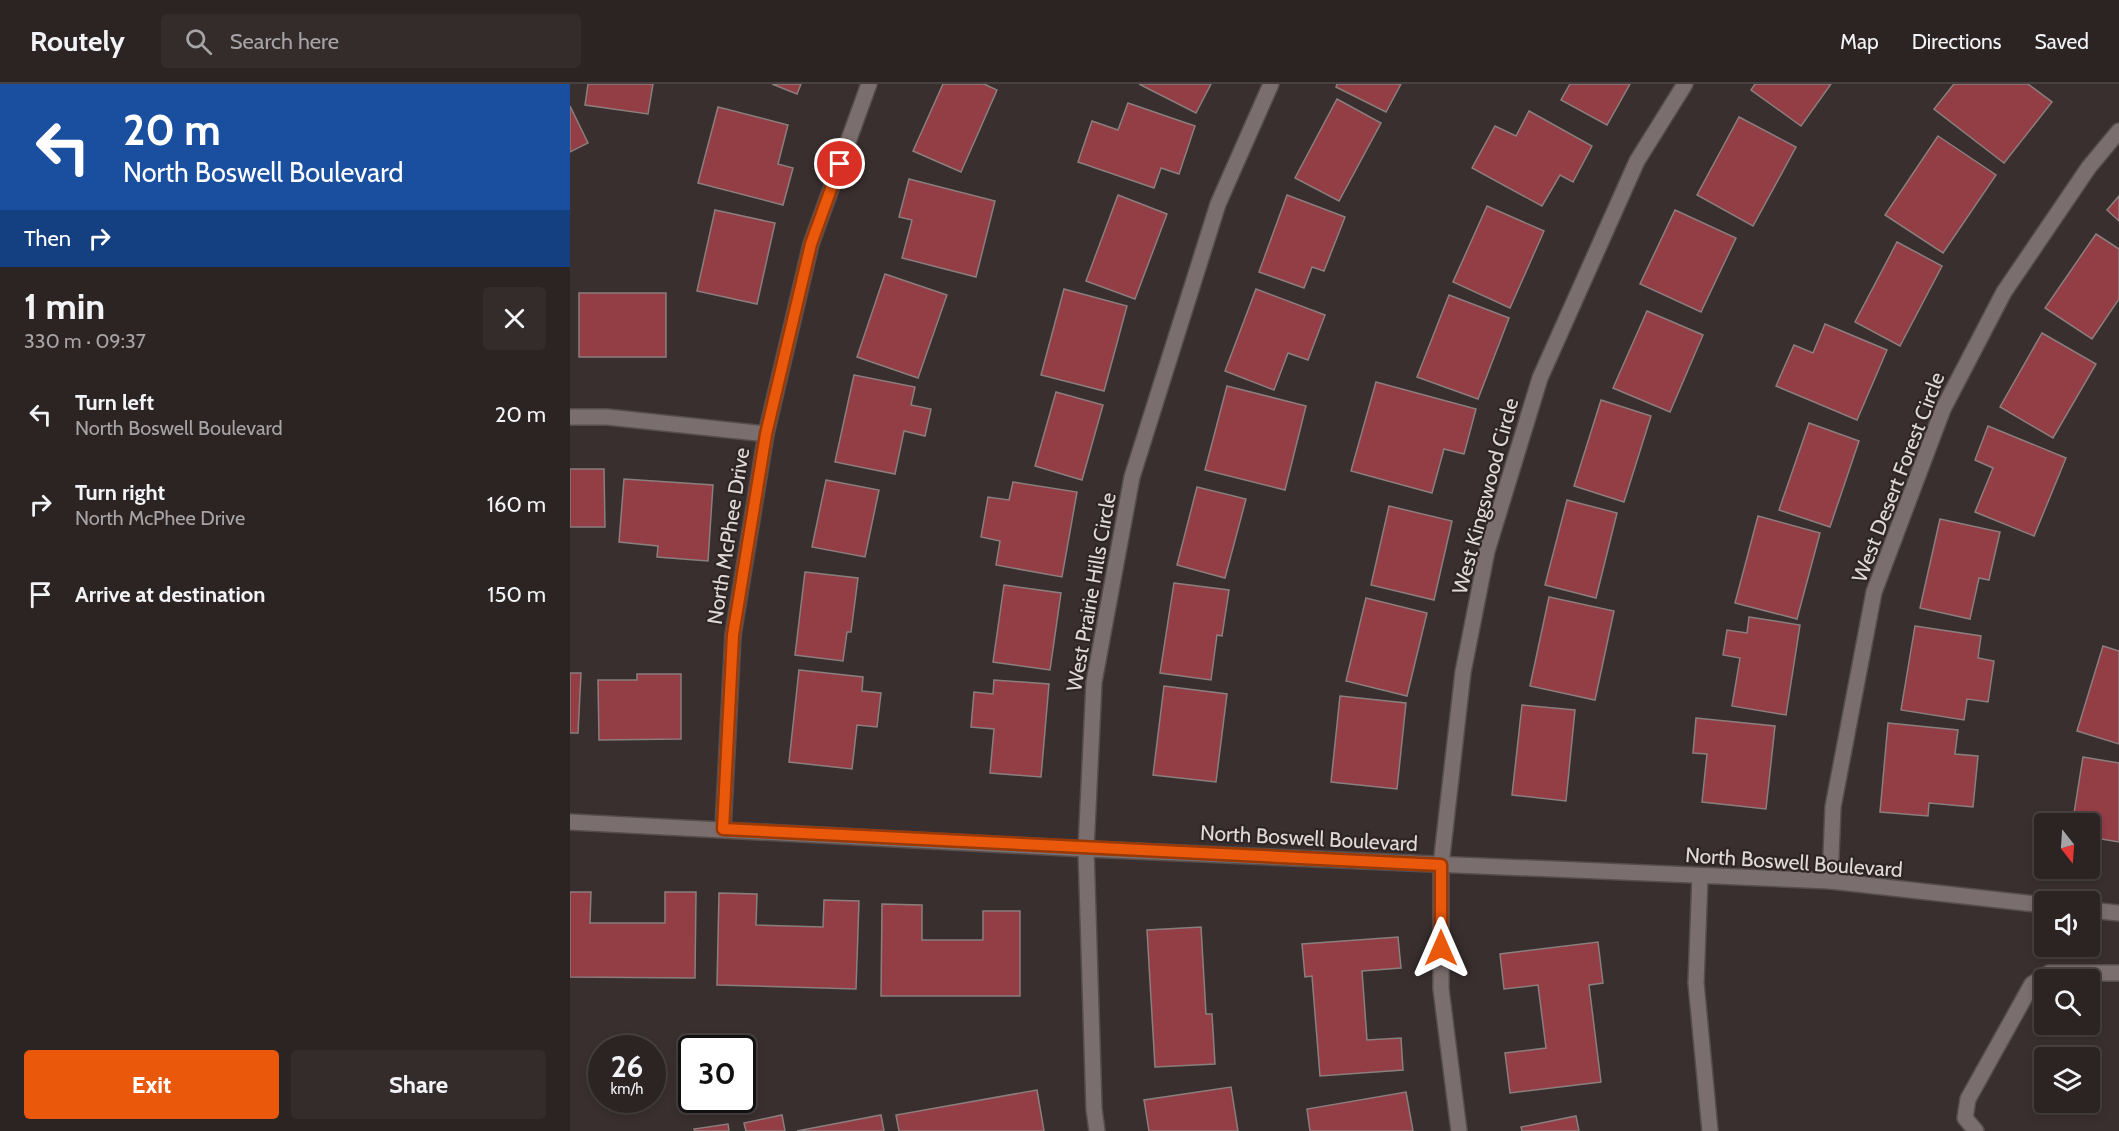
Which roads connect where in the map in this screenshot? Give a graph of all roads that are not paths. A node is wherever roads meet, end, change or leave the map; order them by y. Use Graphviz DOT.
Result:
graph roads {
  1 [pos="869,84"];
  2 [pos="1271,84"];
  3 [pos="1684,84"];
  4 [pos="2119,131"];
  5 [pos="570,417"];
  6 [pos="766,434"];
  7 [pos="570,822"];
  8 [pos="723,829"];
  9 [pos="1086,849"];
  10 [pos="1441,865"];
  11 [pos="1700,876"];
  12 [pos="1830,881"];
  13 [pos="2034,904"];
  14 [pos="2100,911"];
  15 [pos="2119,913"];
  16 [pos="2119,973"];
  17 [pos="1097,1131"];
  18 [pos="1459,1131"];
  19 [pos="1710,1131"];
  20 [pos="1976,1131"];
  1 -- 6 [label="street, North McPhee Drive"];
  2 -- 9 [label="street, West Prairie Hills Circle"];
  3 -- 10 [label="street, West Kingswood Circle"];
  4 -- 12 [label="street, West Desert Forest Circle"];
  5 -- 6 [label="street"];
  6 -- 8 [label="street, North McPhee Drive"];
  7 -- 8 [label="street, North Boswell Boulevard"];
  8 -- 9 [label="street, North Boswell Boulevard"];
  9 -- 10 [label="street, North Boswell Boulevard"];
  9 -- 17 [label="street, West Prairie Hills Circle"];
  10 -- 11 [label="street, North Boswell Boulevard"];
  10 -- 18 [label="street, West Kingswood Circle"];
  11 -- 12 [label="street, North Boswell Boulevard"];
  11 -- 19 [label="street"];
  12 -- 13 [label="street, North Boswell Boulevard"];
  14 -- 15 [label="street"];
  16 -- 20 [label="street"];
}
